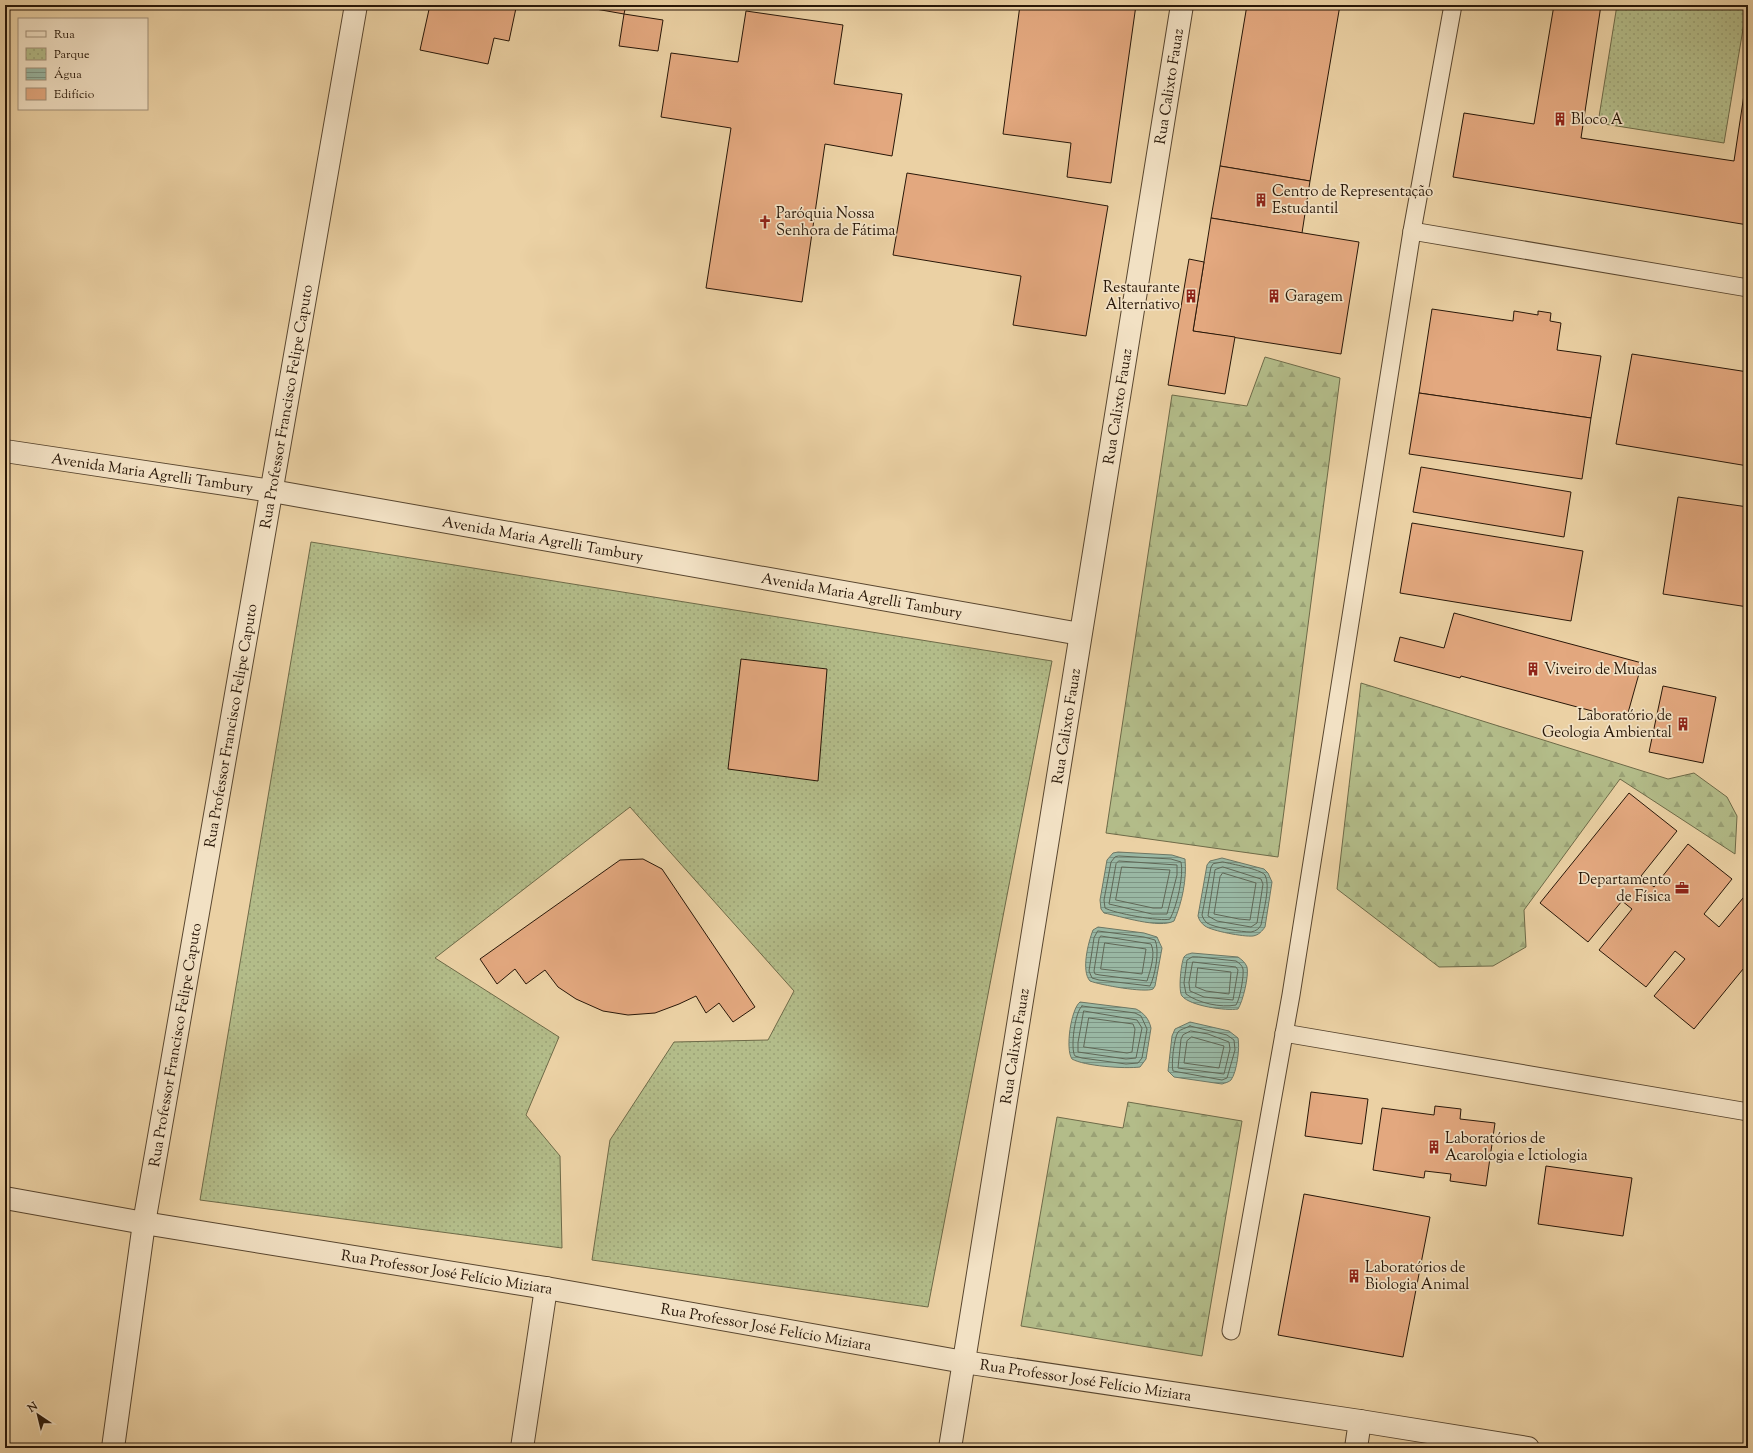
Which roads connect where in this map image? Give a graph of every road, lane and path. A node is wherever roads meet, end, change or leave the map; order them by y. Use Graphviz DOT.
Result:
graph roads {
  1 [pos="356,5"];
  2 [pos="1182,5"];
  3 [pos="1453,5"];
  4 [pos="1412,231"];
  5 [pos="1748,288"];
  6 [pos="5,451"];
  7 [pos="272,491"];
  8 [pos="1080,634"];
  9 [pos="1284,1033"];
  10 [pos="1748,1112"];
  11 [pos="5,1198"];
  12 [pos="144,1223"];
  13 [pos="546,1288"];
  14 [pos="1231,1331"];
  15 [pos="964,1362"];
  16 [pos="1360,1421"];
  17 [pos="113,1448"];
  18 [pos="522,1448"];
  19 [pos="950,1448"];
  20 [pos="1356,1448"];
  21 [pos="1528,1448"];
  1 -- 7 [label="street, Rua Professor Francisco Felipe Caputo"];
  2 -- 8 [label="street, Rua Calixto Fauaz"];
  3 -- 4 [label="lane"];
  4 -- 5 [label="lane"];
  4 -- 9 [label="lane"];
  6 -- 7 [label="street, Avenida Maria Agrelli Tambury"];
  7 -- 8 [label="street, Avenida Maria Agrelli Tambury"];
  7 -- 12 [label="street, Rua Professor Francisco Felipe Caputo"];
  8 -- 15 [label="street, Rua Calixto Fauaz"];
  9 -- 10 [label="lane"];
  9 -- 14 [label="lane"];
  11 -- 12 [label="street, Rua Professor José Felício Miziara"];
  12 -- 13 [label="street, Rua Professor José Felício Miziara"];
  12 -- 17 [label="street, Rua Professor Francisco Felipe Caputo"];
  13 -- 15 [label="street, Rua Professor José Felício Miziara"];
  13 -- 18 [label="street"];
  15 -- 16 [label="street, Rua Professor José Felício Miziara"];
  15 -- 19 [label="street, Rua Calixto Fauaz"];
  16 -- 20 [label="street"];
  16 -- 21 [label="street, Rua Professor José Felício Miziara"];
}
